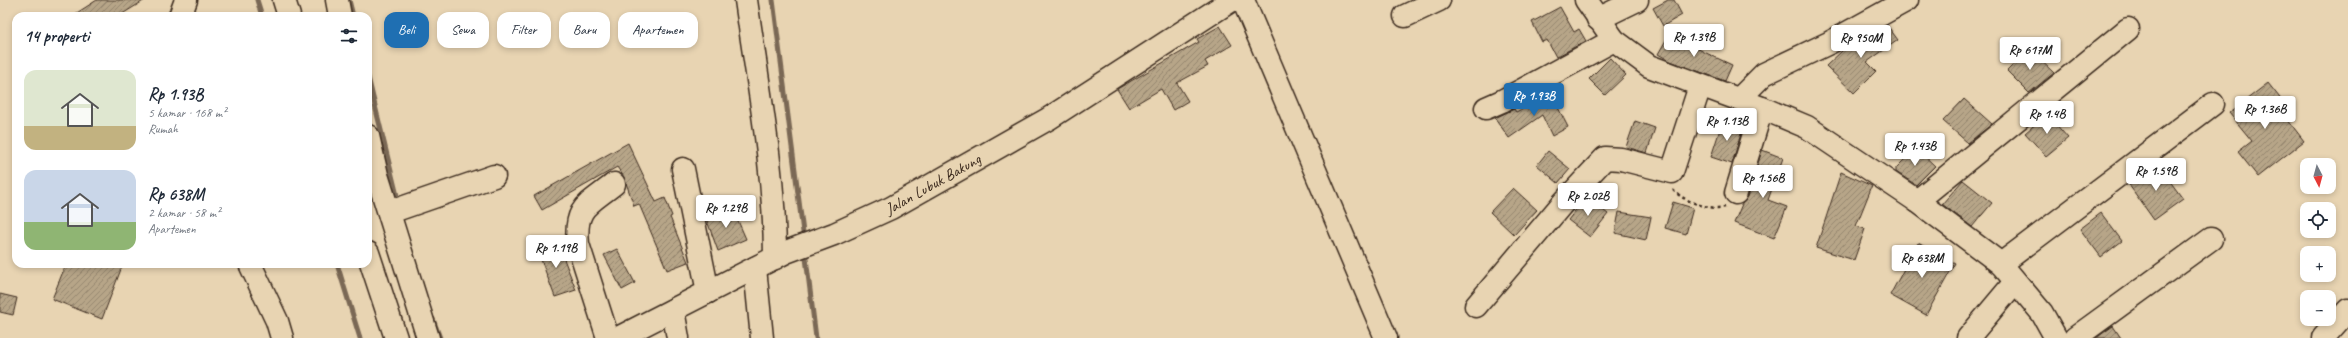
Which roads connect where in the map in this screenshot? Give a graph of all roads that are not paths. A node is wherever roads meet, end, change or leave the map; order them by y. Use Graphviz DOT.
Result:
graph roads {
  1 [pos="186,0"];
  2 [pos="284,0"];
  3 [pos="337,0"];
  4 [pos="746,0"];
  5 [pos="1232,0"];
  6 [pos="1243,0"];
  7 [pos="1439,0"];
  8 [pos="1586,0"];
  9 [pos="1637,0"];
  10 [pos="1907,0"];
  11 [pos="182,12"];
  12 [pos="288,12"];
  13 [pos="339,12"];
  14 [pos="1405,16"];
  15 [pos="1598,18"];
  16 [pos="2128,29"];
  17 [pos="1614,40"];
  18 [pos="1700,86"];
  19 [pos="1739,99"];
  20 [pos="2213,104"];
  21 [pos="1486,108"];
  22 [pos="1762,108"];
  23 [pos="372,153"];
  24 [pos="683,169"];
  25 [pos="494,176"];
  26 [pos="614,184"];
  27 [pos="1736,193"];
  28 [pos="1917,201"];
  29 [pos="390,212"];
  30 [pos="2211,239"];
  31 [pos="780,255"];
  32 [pos="372,264"];
  33 [pos="2001,264"];
  34 [pos="252,268"];
  35 [pos="754,268"];
  36 [pos="2015,282"];
  37 [pos="708,292"];
  38 [pos="1476,306"];
  39 [pos="673,310"];
  40 [pos="2348,310"];
  41 [pos="282,338"];
  42 [pos="396,338"];
  43 [pos="428,338"];
  44 [pos="608,338"];
  45 [pos="618,338"];
  46 [pos="678,338"];
  47 [pos="762,338"];
  48 [pos="1386,338"];
  49 [pos="1968,338"];
  50 [pos="2056,338"];
  51 [pos="2075,338"];
  52 [pos="2323,338"];
  1 -- 11 [label="main road"];
  2 -- 12 [label="main road"];
  3 -- 13 [label="main road"];
  4 -- 31 [label="main road"];
  5 -- 31 [label="main road, Jalan Lubuk Bakung"];
  6 -- 48 [label="main road"];
  7 -- 14 [label="main road"];
  8 -- 15 [label="main road"];
  9 -- 15 [label="main road"];
  10 -- 19 [label="main road"];
  15 -- 17 [label="main road"];
  16 -- 28 [label="main road"];
  17 -- 18 [label="main road"];
  17 -- 21 [label="main road"];
  18 -- 19 [label="main road"];
  18 -- 38 [label="main road"];
  19 -- 22 [label="main road"];
  20 -- 33 [label="main road"];
  22 -- 27 [label="main road"];
  22 -- 28 [label="main road"];
  23 -- 29 [label="main road"];
  24 -- 37 [label="main road"];
  25 -- 29 [label="main road"];
  26 -- 44 [label="main road"];
  28 -- 33 [label="main road"];
  29 -- 43 [label="main road"];
  30 -- 51 [label="main road"];
  31 -- 35 [label="main road, Jalan Lubuk Bakung"];
  32 -- 42 [label="main road"];
  33 -- 36 [label="main road"];
  34 -- 41 [label="main road"];
  35 -- 37 [label="main road, Jalan Lubuk Bakung"];
  35 -- 47 [label="main road"];
  36 -- 49 [label="main road"];
  36 -- 50 [label="main road"];
  37 -- 39 [label="main road, Jalan Lubuk Bakung"];
  39 -- 45 [label="main road, Jalan Lubuk Bakung"];
  39 -- 46 [label="main road"];
  40 -- 52 [label="main road"];
}
